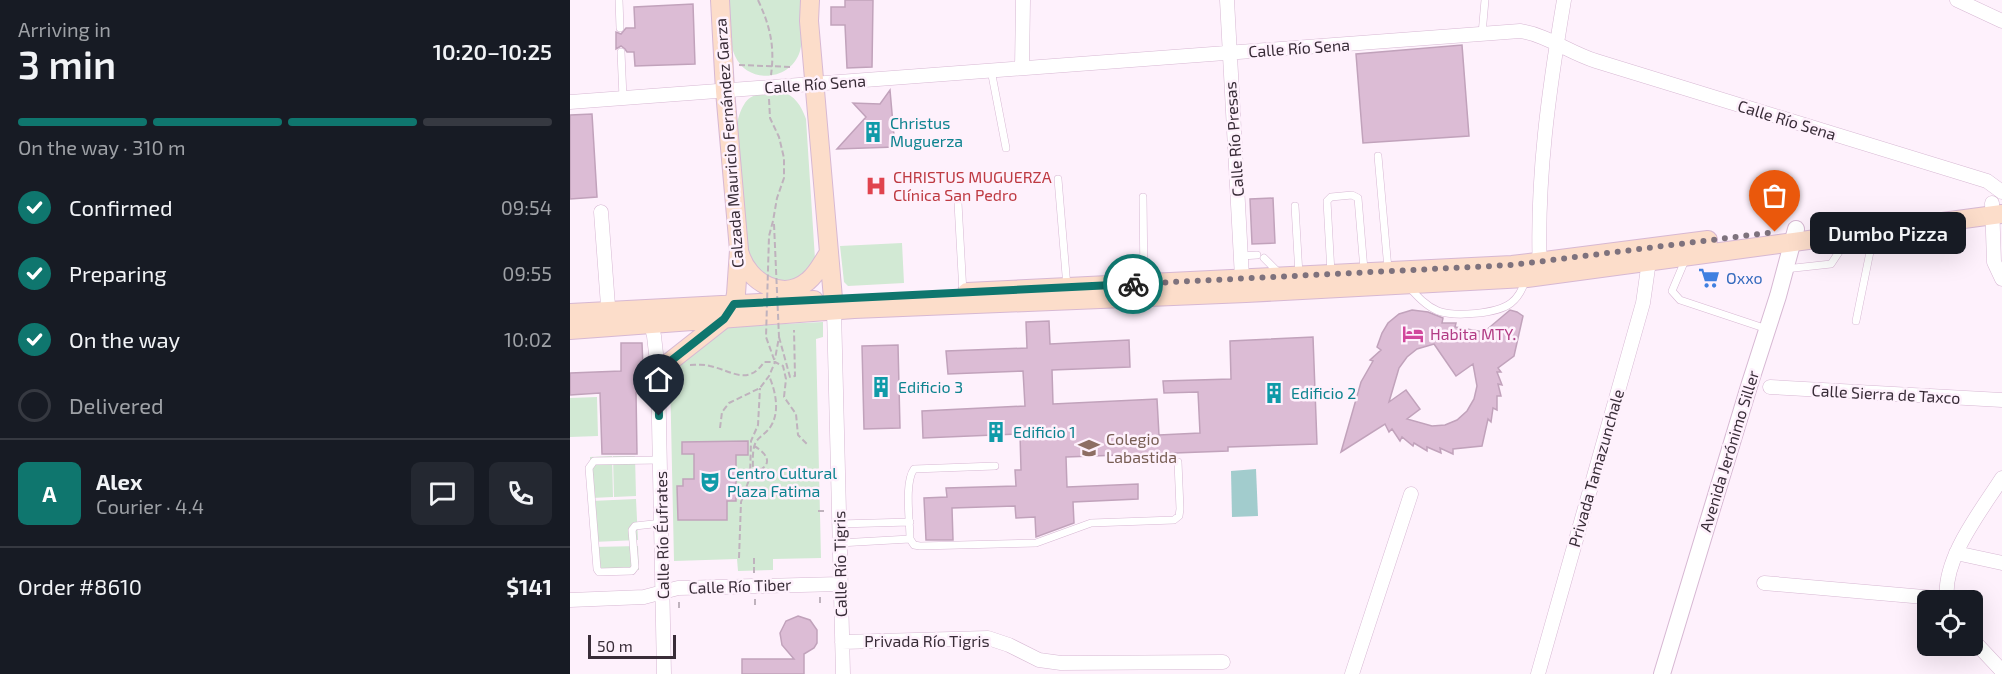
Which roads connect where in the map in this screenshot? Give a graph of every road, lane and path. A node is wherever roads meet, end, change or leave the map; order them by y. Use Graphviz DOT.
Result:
graph roads {
  1 [pos="619,0"];
  2 [pos="720,0"];
  3 [pos="810,0"];
  4 [pos="1023,0"];
  5 [pos="1227,0"];
  6 [pos="1485,0"];
  7 [pos="1564,0"];
  8 [pos="1957,0"];
  9 [pos="2002,21"];
  10 [pos="620,28"];
  11 [pos="1482,34"];
  12 [pos="1556,45"];
  13 [pos="621,52"];
  14 [pos="1229,53"];
  15 [pos="736,65"];
  16 [pos="793,67"];
  17 [pos="1022,68"];
  18 [pos="990,70"];
  19 [pos="814,84"];
  20 [pos="725,91"];
  21 [pos="623,98"];
  22 [pos="570,102"];
  23 [pos="1006,148"];
  24 [pos="1378,156"];
  25 [pos="784,178"];
  26 [pos="1058,179"];
  27 [pos="1143,196"];
  28 [pos="958,203"];
  29 [pos="1998,205"];
  30 [pos="1295,206"];
  31 [pos="601,212"];
  32 [pos="773,221"];
  33 [pos="1875,231"];
  34 [pos="1851,234"];
  35 [pos="1795,236"];
  36 [pos="739,250"];
  37 [pos="828,254"];
  38 [pos="1649,255"];
  39 [pos="1241,256"];
  40 [pos="1687,256"];
  41 [pos="1785,269"];
  42 [pos="1388,271"];
  43 [pos="1536,272"];
  44 [pos="1364,273"];
  45 [pos="1331,274"];
  46 [pos="1290,276"];
  47 [pos="1242,278"];
  48 [pos="2002,279"];
  49 [pos="1408,285"];
  50 [pos="1067,287"];
  51 [pos="1144,290"];
  52 [pos="964,298"];
  53 [pos="833,304"];
  54 [pos="729,311"];
  55 [pos="570,313"];
  56 [pos="609,319"];
  57 [pos="1856,321"];
  58 [pos="651,324"];
  59 [pos="1767,329"];
  60 [pos="570,330"];
  61 [pos="794,330"];
  62 [pos="779,337"];
  63 [pos="775,362"];
  64 [pos="685,364"];
  65 [pos="658,371"];
  66 [pos="769,376"];
  67 [pos="1770,387"];
  68 [pos="760,388"];
  69 [pos="2002,400"];
  70 [pos="720,428"];
  71 [pos="754,446"];
  72 [pos="808,446"];
  73 [pos="660,460"];
  74 [pos="1178,462"];
  75 [pos="995,466"];
  76 [pos="2002,478"];
  77 [pos="1411,494"];
  78 [pos="910,522"];
  79 [pos="662,523"];
  80 [pos="839,524"];
  81 [pos="910,539"];
  82 [pos="839,543"];
  83 [pos="1956,553"];
  84 [pos="739,558"];
  85 [pos="2002,563"];
  86 [pos="1764,583"];
  87 [pos="840,584"];
  88 [pos="1947,590"];
  89 [pos="663,593"];
  90 [pos="1917,597"];
  91 [pos="570,600"];
  92 [pos="842,642"];
  93 [pos="1983,650"];
  94 [pos="1223,662"];
  95 [pos="2002,670"];
  96 [pos="664,674"];
  97 [pos="843,674"];
  98 [pos="1352,674"];
  99 [pos="1538,674"];
  100 [pos="1662,674"];
  1 -- 10 [label="lane"];
  2 -- 20 [label="main road, Calzada Mauricio Fernández Garza"];
  3 -- 19 [label="main road"];
  4 -- 17 [label="street"];
  5 -- 14 [label="street, Calle Río Presas"];
  6 -- 11 [label="lane"];
  7 -- 12 [label="street"];
  8 -- 9 [label="street"];
  11 -- 12 [label="street, Calle Río Sena"];
  11 -- 14 [label="street, Calle Río Sena"];
  12 -- 29 [label="street, Calle Río Sena"];
  12 -- 43 [label="street"];
  13 -- 21 [label="lane"];
  14 -- 17 [label="street, Calle Río Sena"];
  14 -- 39 [label="street, Calle Río Presas"];
  15 -- 16 [label="path"];
  17 -- 18 [label="street, Calle Río Sena"];
  18 -- 19 [label="street, Calle Río Sena"];
  18 -- 23 [label="lane"];
  19 -- 20 [label="street, Calle Río Sena"];
  19 -- 37 [label="main road"];
  20 -- 21 [label="street, Calle Río Sena"];
  20 -- 36 [label="main road, Calzada Mauricio Fernández Garza"];
  21 -- 22 [label="street, Calle Río Sena"];
  24 -- 42 [label="lane"];
  25 -- 32 [label="path"];
  26 -- 50 [label="lane"];
  27 -- 51 [label="lane"];
  28 -- 52 [label="lane"];
  29 -- 33 [label="main road"];
  29 -- 35 [label="main road"];
  29 -- 48 [label="street"];
  30 -- 46 [label="lane"];
  31 -- 56 [label="street"];
  32 -- 62 [label="path, bridge"];
  32 -- 63 [label="path, bridge"];
  33 -- 34 [label="main road"];
  33 -- 57 [label="lane"];
  34 -- 35 [label="main road"];
  34 -- 41 [label="lane"];
  35 -- 38 [label="main road"];
  35 -- 40 [label="main road"];
  35 -- 41 [label="street, Avenida Jerónimo Siller"];
  36 -- 37 [label="main road"];
  36 -- 54 [label="main road, Calzada Mauricio Fernández Garza"];
  37 -- 53 [label="main road"];
  38 -- 40 [label="main road"];
  38 -- 43 [label="main road"];
  38 -- 99 [label="street, Privada Tamazunchale"];
  39 -- 46 [label="lane"];
  39 -- 47 [label="street, Calle Río Presas"];
  40 -- 59 [label="lane"];
  41 -- 59 [label="street, Avenida Jerónimo Siller"];
  42 -- 43 [label="main road"];
  42 -- 44 [label="main road"];
  43 -- 49 [label="main road"];
  43 -- 49 [label="lane"];
  44 -- 45 [label="main road"];
  44 -- 45 [label="lane"];
  45 -- 46 [label="main road"];
  46 -- 47 [label="main road"];
  47 -- 51 [label="main road"];
  49 -- 51 [label="main road"];
  50 -- 51 [label="main road"];
  50 -- 52 [label="main road"];
  51 -- 52 [label="main road"];
  52 -- 53 [label="main road"];
  53 -- 54 [label="main road"];
  53 -- 80 [label="street, Calle Río Tigris"];
  54 -- 56 [label="main road"];
  54 -- 58 [label="main road"];
  54 -- 65 [label="main road"];
  55 -- 56 [label="main road"];
  56 -- 58 [label="main road"];
  56 -- 60 [label="main road"];
  58 -- 65 [label="street, Calle Río Éufrates"];
  59 -- 100 [label="street, Avenida Jerónimo Siller"];
  61 -- 62 [label="path"];
  62 -- 63 [label="path, bridge"];
  63 -- 64 [label="path"];
  63 -- 66 [label="path"];
  63 -- 72 [label="path"];
  65 -- 73 [label="street, Calle Río Éufrates"];
  66 -- 68 [label="path"];
  66 -- 71 [label="path"];
  67 -- 69 [label="street, Calle Sierra de Taxco"];
  68 -- 70 [label="path"];
  68 -- 84 [label="path"];
  71 -- 71 [label="path"];
  73 -- 79 [label="street, Calle Río Éufrates"];
  73 -- 79 [label="lane"];
  74 -- 81 [label="lane"];
  75 -- 78 [label="lane"];
  76 -- 83 [label="street"];
  77 -- 98 [label="street"];
  78 -- 80 [label="lane"];
  78 -- 81 [label="lane"];
  79 -- 89 [label="street, Calle Río Éufrates"];
  80 -- 82 [label="street, Calle Río Tigris"];
  81 -- 82 [label="lane"];
  82 -- 87 [label="street, Calle Río Tigris"];
  83 -- 85 [label="street"];
  83 -- 88 [label="street"];
  86 -- 90 [label="street"];
  87 -- 89 [label="street, Calle Río Tiber"];
  87 -- 92 [label="street, Calle Río Tigris"];
  89 -- 91 [label="street, Calle Río Tiber"];
  89 -- 96 [label="street, Calle Río Éufrates"];
  92 -- 94 [label="street, Privada Río Tigris"];
  92 -- 97 [label="street, Calle Río Tigris"];
  93 -- 95 [label="street"];
}
